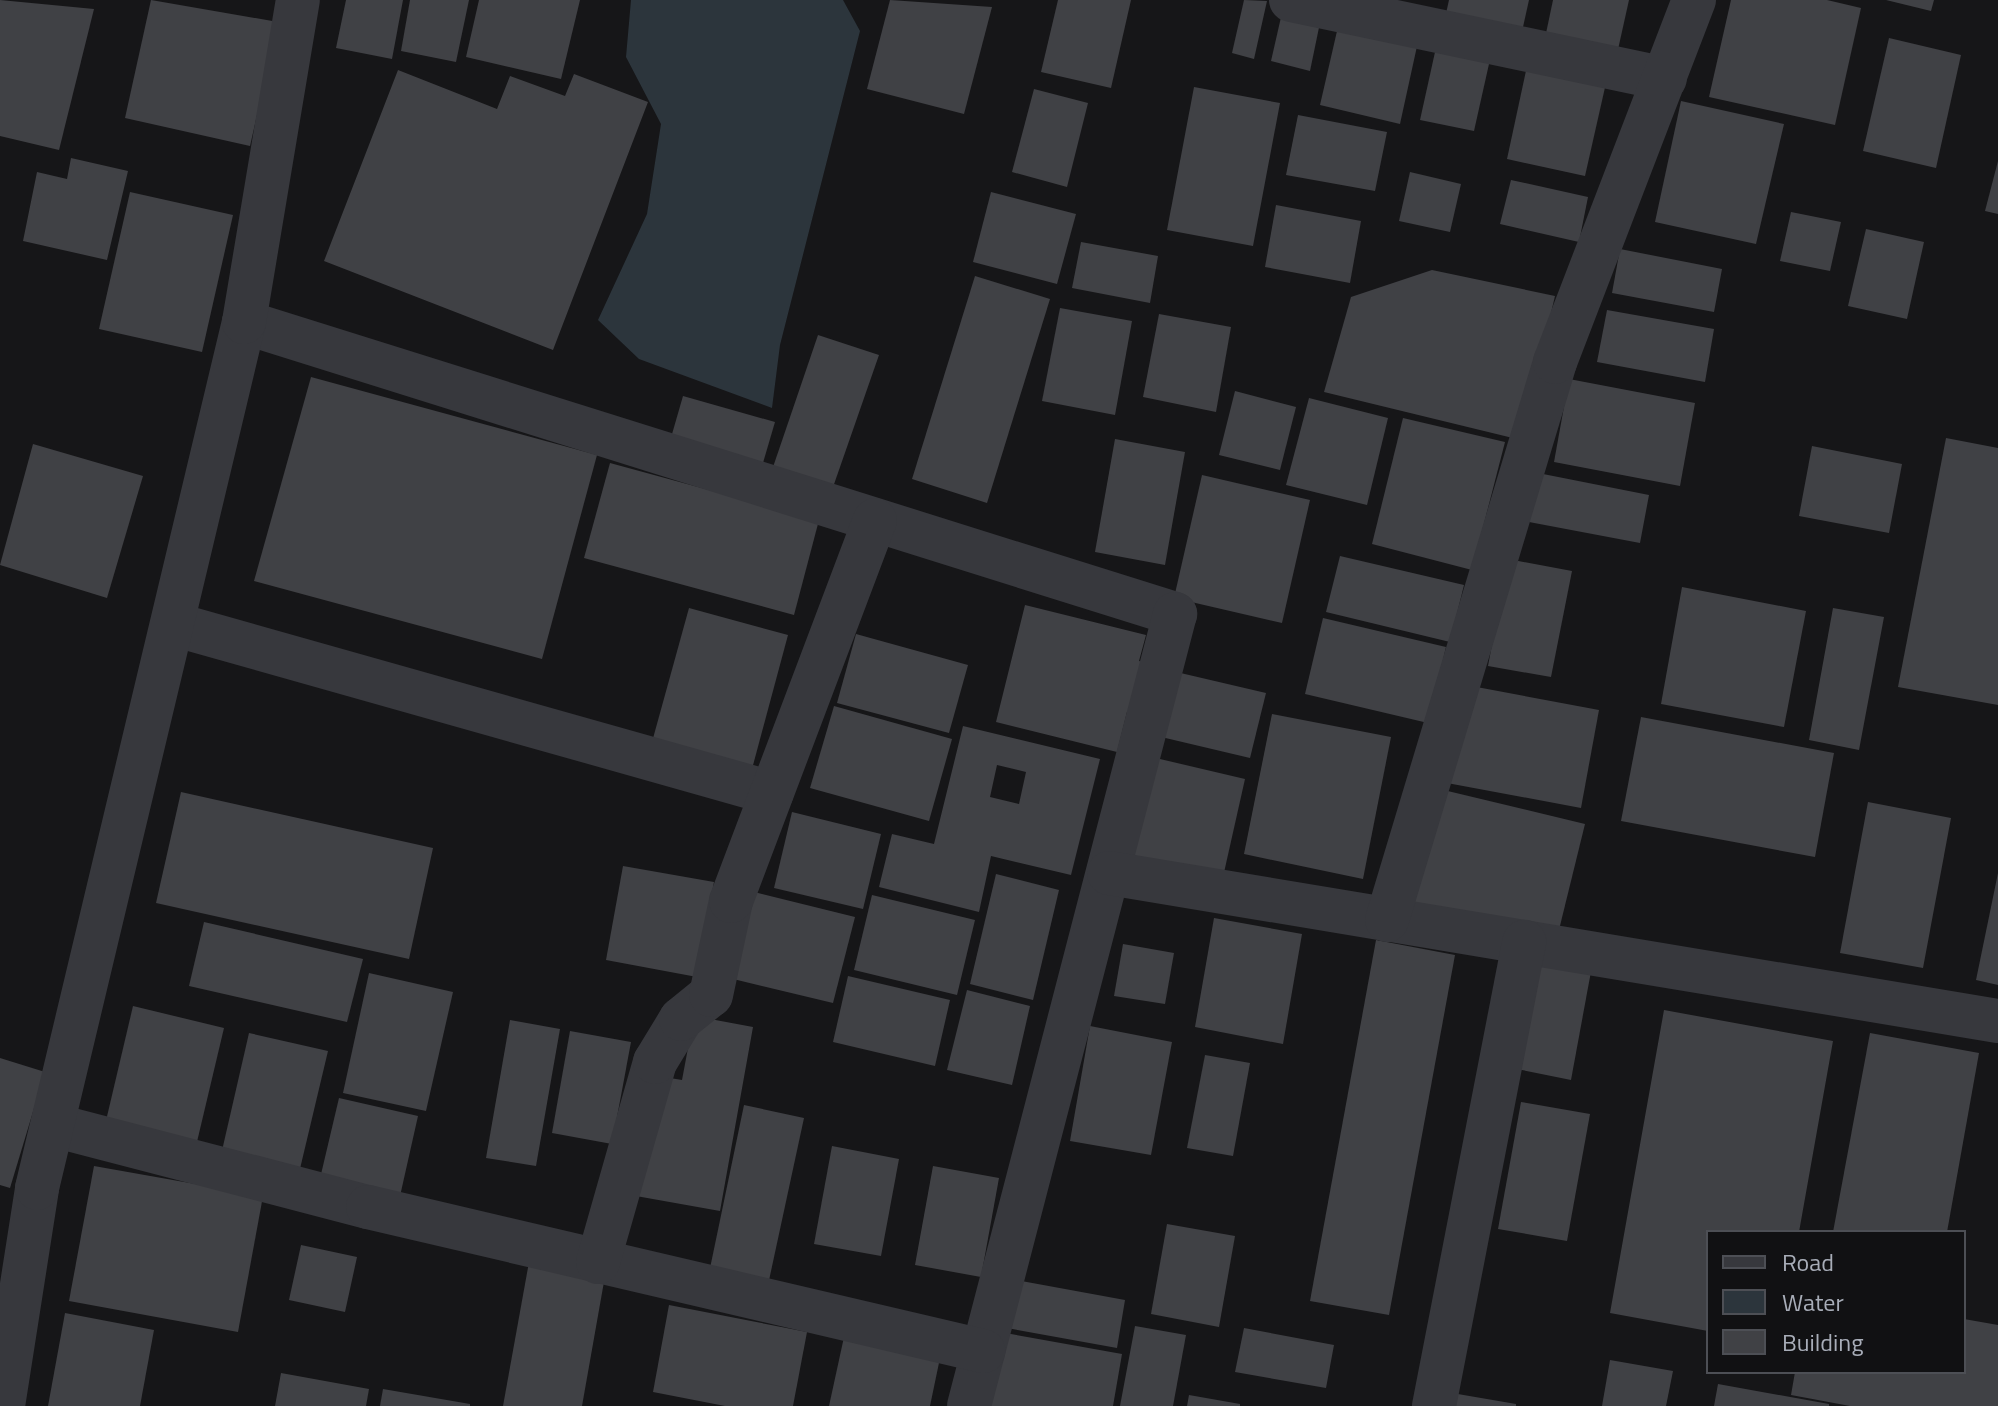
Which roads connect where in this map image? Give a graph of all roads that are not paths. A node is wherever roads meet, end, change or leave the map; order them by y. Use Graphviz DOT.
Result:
graph roads {
  1 [pos="298,0"];
  2 [pos="1291,0"];
  3 [pos="1694,0"];
  4 [pos="1665,79"];
  5 [pos="244,322"];
  6 [pos="875,520"];
  7 [pos="173,624"];
  8 [pos="772,793"];
  9 [pos="1109,873"];
  10 [pos="1387,920"];
  11 [pos="1524,942"];
  12 [pos="1998,1021"];
  13 [pos="53,1125"];
  14 [pos="15,1226"];
  15 [pos="598,1262"];
  16 [pos="983,1351"];
  17 [pos="3,1406"];
  18 [pos="969,1406"];
  19 [pos="1434,1406"];
  1 -- 5 [label="street"];
  2 -- 4 [label="street"];
  3 -- 4 [label="street"];
  4 -- 10 [label="street"];
  5 -- 6 [label="street"];
  5 -- 7 [label="street"];
  6 -- 8 [label="street"];
  6 -- 9 [label="street"];
  7 -- 8 [label="street"];
  7 -- 13 [label="street"];
  8 -- 15 [label="street"];
  9 -- 10 [label="street"];
  9 -- 16 [label="street"];
  10 -- 11 [label="street"];
  11 -- 12 [label="street"];
  11 -- 19 [label="street"];
  13 -- 14 [label="street"];
  13 -- 15 [label="street"];
  14 -- 17 [label="street"];
  15 -- 16 [label="street"];
  16 -- 18 [label="street"];
}
